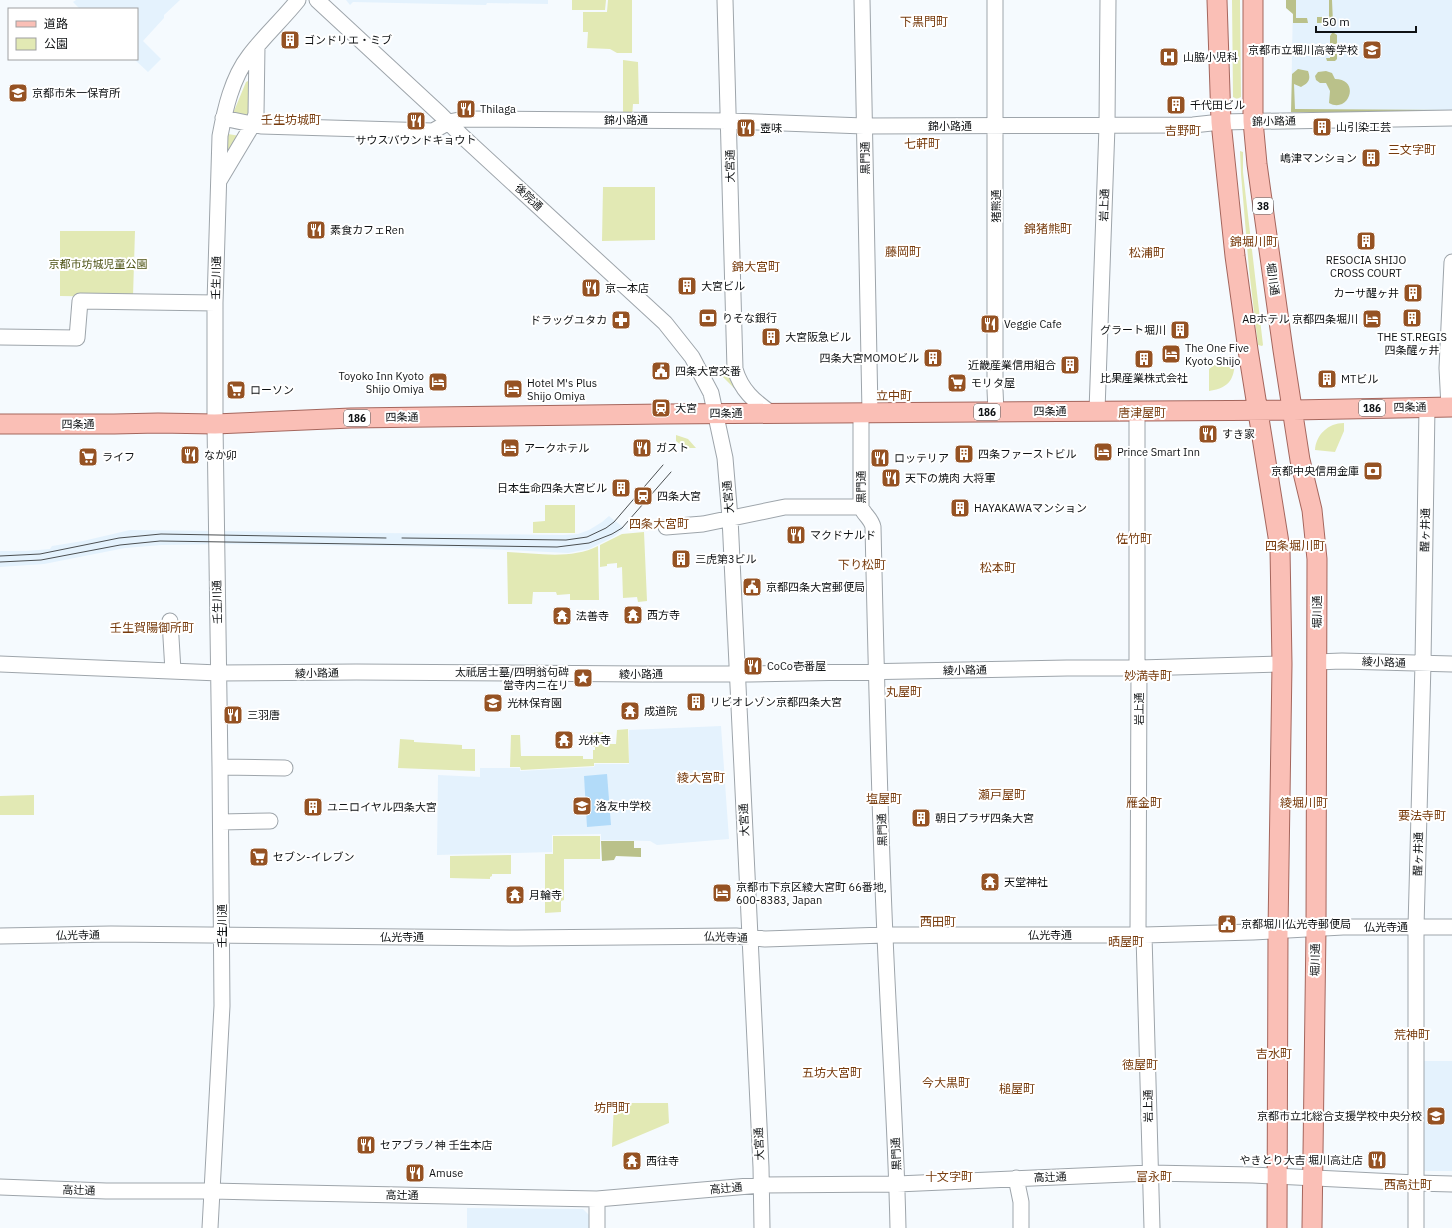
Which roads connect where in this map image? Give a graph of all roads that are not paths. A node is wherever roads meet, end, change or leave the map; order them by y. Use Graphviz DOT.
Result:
graph roads {
  1 [pos="298,0"];
  2 [pos="317,0"];
  3 [pos="725,0"];
  4 [pos="862,0"];
  5 [pos="995,0"];
  6 [pos="1108,0"];
  7 [pos="1217,0"];
  8 [pos="1253,0"];
  9 [pos="257,46"];
  10 [pos="223,118"];
  11 [pos="1452,118"];
  12 [pos="729,121"];
  13 [pos="1254,121"];
  14 [pos="449,122"];
  15 [pos="1221,122"];
  16 [pos="253,124"];
  17 [pos="864,126"];
  18 [pos="995,126"];
  19 [pos="1107,126"];
  20 [pos="218,182"];
  21 [pos="1452,262"];
  22 [pos="215,303"];
  23 [pos="0,337"];
  24 [pos="1427,407"];
  25 [pos="1450,407"];
  26 [pos="1259,410"];
  27 [pos="1293,410"];
  28 [pos="1097,411"];
  29 [pos="1137,411"];
  30 [pos="866,412"];
  31 [pos="996,412"];
  32 [pos="771,413"];
  33 [pos="715,414"];
  34 [pos="0,424"];
  35 [pos="215,424"];
  36 [pos="861,507"];
  37 [pos="730,518"];
  38 [pos="666,527"];
  39 [pos="170,621"];
  40 [pos="1316,662"];
  41 [pos="1423,663"];
  42 [pos="0,664"];
  43 [pos="1282,664"];
  44 [pos="1452,664"];
  45 [pos="1139,668"];
  46 [pos="173,671"];
  47 [pos="876,672"];
  48 [pos="219,673"];
  49 [pos="737,674"];
  50 [pos="220,767"];
  51 [pos="285,768"];
  52 [pos="270,821"];
  53 [pos="221,822"];
  54 [pos="1416,927"];
  55 [pos="1452,927"];
  56 [pos="1316,929"];
  57 [pos="1278,931"];
  58 [pos="885,935"];
  59 [pos="1141,935"];
  60 [pos="0,936"];
  61 [pos="222,936"];
  62 [pos="749,937"];
  63 [pos="1150,1174"];
  64 [pos="1278,1176"];
  65 [pos="1016,1178"];
  66 [pos="1312,1178"];
  67 [pos="1416,1183"];
  68 [pos="897,1184"];
  69 [pos="1452,1184"];
  70 [pos="761,1185"];
  71 [pos="0,1187"];
  72 [pos="211,1191"];
  73 [pos="597,1199"];
  74 [pos="210,1228"];
  75 [pos="597,1228"];
  76 [pos="762,1228"];
  77 [pos="898,1228"];
  78 [pos="1021,1228"];
  79 [pos="1152,1228"];
  80 [pos="1277,1228"];
  81 [pos="1312,1228"];
  82 [pos="1416,1228"];
  1 -- 9 [label="street, 壬生川通"];
  2 -- 14 [label="street, 後院通"];
  3 -- 12 [label="street, 大宮通"];
  4 -- 17 [label="street, 黒門通"];
  5 -- 18 [label="street, 猪熊通"];
  6 -- 19 [label="street, 岩上通"];
  7 -- 15 [label="main road"];
  8 -- 13 [label="main road, 堀川通 / 38"];
  9 -- 10 [label="street, 壬生川通"];
  9 -- 16 [label="street"];
  10 -- 16 [label="street, 錦小路通"];
  10 -- 20 [label="street, 壬生川通"];
  11 -- 13 [label="street, 錦小路通"];
  12 -- 14 [label="street, 錦小路通"];
  12 -- 17 [label="street, 錦小路通"];
  12 -- 32 [label="street, 大宮通"];
  13 -- 15 [label="street, 錦小路通"];
  13 -- 27 [label="main road, 堀川通 / 38"];
  14 -- 16 [label="street, 錦小路通"];
  14 -- 33 [label="street, 後院通"];
  15 -- 19 [label="street, 錦小路通"];
  15 -- 26 [label="main road"];
  16 -- 20 [label="street"];
  17 -- 18 [label="street, 錦小路通"];
  17 -- 30 [label="street, 黒門通"];
  18 -- 19 [label="street, 錦小路通"];
  18 -- 31 [label="street, 猪熊通"];
  19 -- 28 [label="street, 岩上通"];
  20 -- 22 [label="street, 壬生川通"];
  21 -- 25 [label="street"];
  22 -- 23 [label="street"];
  22 -- 35 [label="street, 壬生川通"];
  24 -- 25 [label="main road, 四条通 / 186"];
  24 -- 27 [label="main road, 四条通 / 186"];
  24 -- 41 [label="street, 醒ヶ井通"];
  26 -- 27 [label="main road, 四条通 / 186"];
  26 -- 29 [label="main road, 四条通 / 186"];
  26 -- 43 [label="main road"];
  27 -- 40 [label="main road, 堀川通 / 38"];
  28 -- 29 [label="main road, 四条通 / 186"];
  28 -- 31 [label="main road, 四条通 / 186"];
  29 -- 45 [label="street, 岩上通"];
  30 -- 31 [label="main road, 四条通 / 186"];
  30 -- 32 [label="main road, 四条通 / 186"];
  30 -- 36 [label="street, 黒門通"];
  32 -- 33 [label="main road, 四条通 / 186"];
  33 -- 35 [label="main road, 四条通 / 186"];
  33 -- 37 [label="street, 大宮通"];
  34 -- 35 [label="main road, 四条通 / 186"];
  35 -- 48 [label="street, 壬生川通"];
  36 -- 37 [label="street"];
  36 -- 47 [label="street, 黒門通"];
  37 -- 38 [label="street"];
  37 -- 49 [label="street, 大宮通"];
  39 -- 46 [label="street"];
  40 -- 41 [label="street, 綾小路通"];
  40 -- 56 [label="main road, 堀川通 / 38"];
  41 -- 44 [label="street, 綾小路通"];
  41 -- 54 [label="street, 醒ヶ井通"];
  42 -- 46 [label="street, 綾小路通"];
  43 -- 45 [label="street, 綾小路通"];
  43 -- 57 [label="main road"];
  45 -- 47 [label="street, 綾小路通"];
  45 -- 59 [label="street, 岩上通"];
  46 -- 48 [label="street, 綾小路通"];
  47 -- 49 [label="street, 綾小路通"];
  47 -- 58 [label="street, 黒門通"];
  48 -- 49 [label="street, 綾小路通"];
  48 -- 50 [label="street, 壬生川通"];
  49 -- 62 [label="street, 大宮通"];
  50 -- 51 [label="street"];
  50 -- 53 [label="street, 壬生川通"];
  52 -- 53 [label="street"];
  53 -- 61 [label="street, 壬生川通"];
  54 -- 55 [label="street, 仏光寺通"];
  54 -- 56 [label="street, 仏光寺通"];
  54 -- 67 [label="street, 醒ヶ井通"];
  56 -- 57 [label="street, 仏光寺通"];
  56 -- 66 [label="main road, 堀川通 / 38"];
  57 -- 59 [label="street, 仏光寺通"];
  57 -- 64 [label="main road"];
  58 -- 59 [label="street, 仏光寺通"];
  58 -- 62 [label="street, 仏光寺通"];
  58 -- 68 [label="street, 黒門通"];
  59 -- 63 [label="street, 岩上通"];
  60 -- 61 [label="street, 仏光寺通"];
  61 -- 62 [label="street, 仏光寺通"];
  61 -- 72 [label="street, 壬生川通"];
  62 -- 70 [label="street, 大宮通"];
  63 -- 64 [label="street, 高辻通"];
  63 -- 65 [label="street, 高辻通"];
  63 -- 79 [label="street, 岩上通"];
  64 -- 66 [label="street, 高辻通"];
  64 -- 80 [label="main road"];
  65 -- 68 [label="street, 高辻通"];
  65 -- 78 [label="street"];
  66 -- 67 [label="street, 高辻通"];
  66 -- 81 [label="main road, 堀川通 / 38"];
  67 -- 69 [label="street, 高辻通"];
  67 -- 82 [label="street, 醒ヶ井通"];
  68 -- 70 [label="street, 高辻通"];
  68 -- 77 [label="street, 黒門通"];
  70 -- 73 [label="street, 高辻通"];
  70 -- 76 [label="street, 大宮通"];
  71 -- 72 [label="street, 高辻通"];
  72 -- 73 [label="street, 高辻通"];
  72 -- 74 [label="street, 壬生川通"];
  73 -- 75 [label="street"];
}
